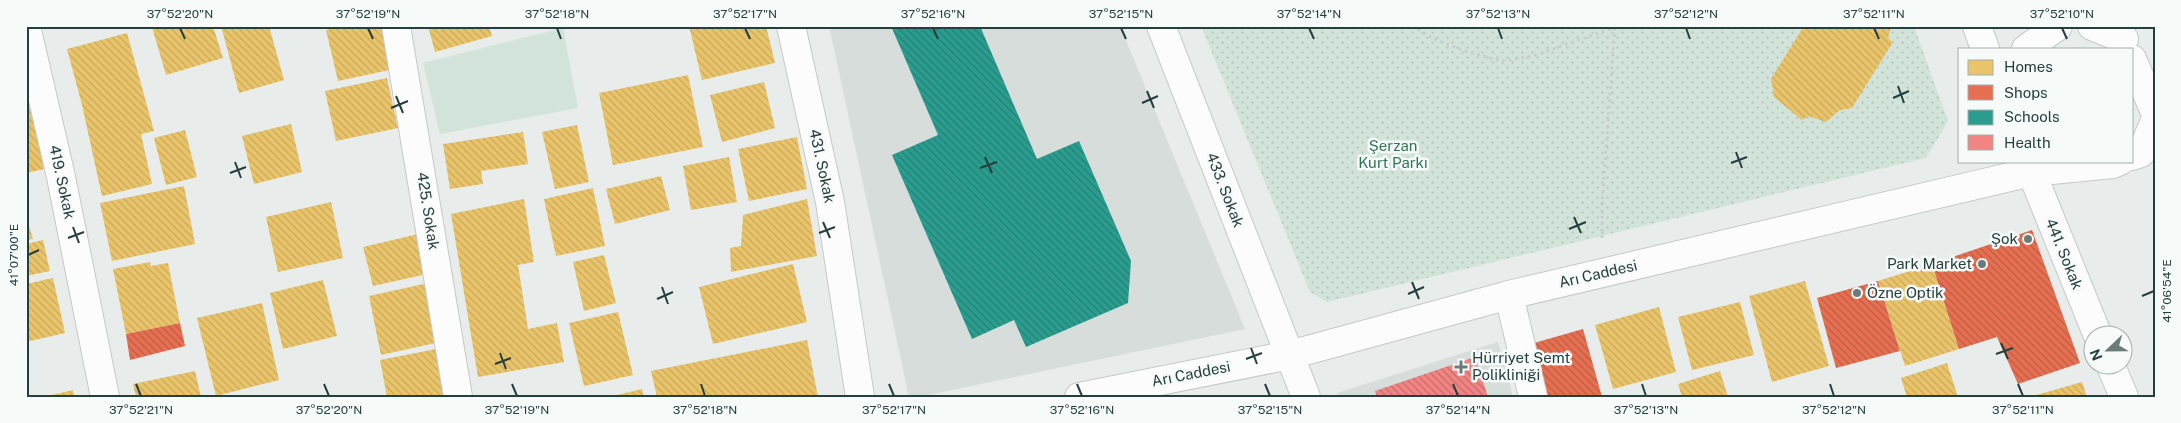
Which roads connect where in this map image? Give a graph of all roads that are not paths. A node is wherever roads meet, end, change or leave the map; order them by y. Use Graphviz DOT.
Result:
graph roads {
  1 [pos="26,26"];
  2 [pos="396,26"];
  3 [pos="791,26"];
  4 [pos="1161,26"];
  5 [pos="1977,26"];
  6 [pos="2058,26"];
  7 [pos="2092,26"];
  8 [pos="2126,43"];
  9 [pos="1985,48"];
  10 [pos="2027,48"];
  11 [pos="2134,62"];
  12 [pos="2155,112"];
  13 [pos="2155,121"];
  14 [pos="2134,155"];
  15 [pos="2118,162"];
  16 [pos="2029,167"];
  17 [pos="1509,295"];
  18 [pos="2094,326"];
  19 [pos="1290,354"];
  20 [pos="2115,376"];
  21 [pos="106,397"];
  22 [pos="458,397"];
  23 [pos="860,397"];
  24 [pos="1079,397"];
  25 [pos="1306,397"];
  26 [pos="1533,397"];
  27 [pos="2124,397"];
  1 -- 21 [label="street, 419. Sokak"];
  2 -- 22 [label="street, 425. Sokak"];
  3 -- 23 [label="street, 431. Sokak"];
  4 -- 19 [label="street, 433. Sokak"];
  5 -- 9 [label="street"];
  6 -- 10 [label="street"];
  7 -- 8 [label="street"];
  11 -- 12 [label="street"];
  13 -- 14 [label="street"];
  15 -- 16 [label="street, Arı Caddesi"];
  16 -- 17 [label="street, Arı Caddesi"];
  16 -- 18 [label="street, 441. Sokak"];
  17 -- 19 [label="street, Arı Caddesi"];
  17 -- 26 [label="street"];
  19 -- 24 [label="street, Arı Caddesi"];
  19 -- 25 [label="street, 433. Sokak"];
  20 -- 27 [label="street"];
}
